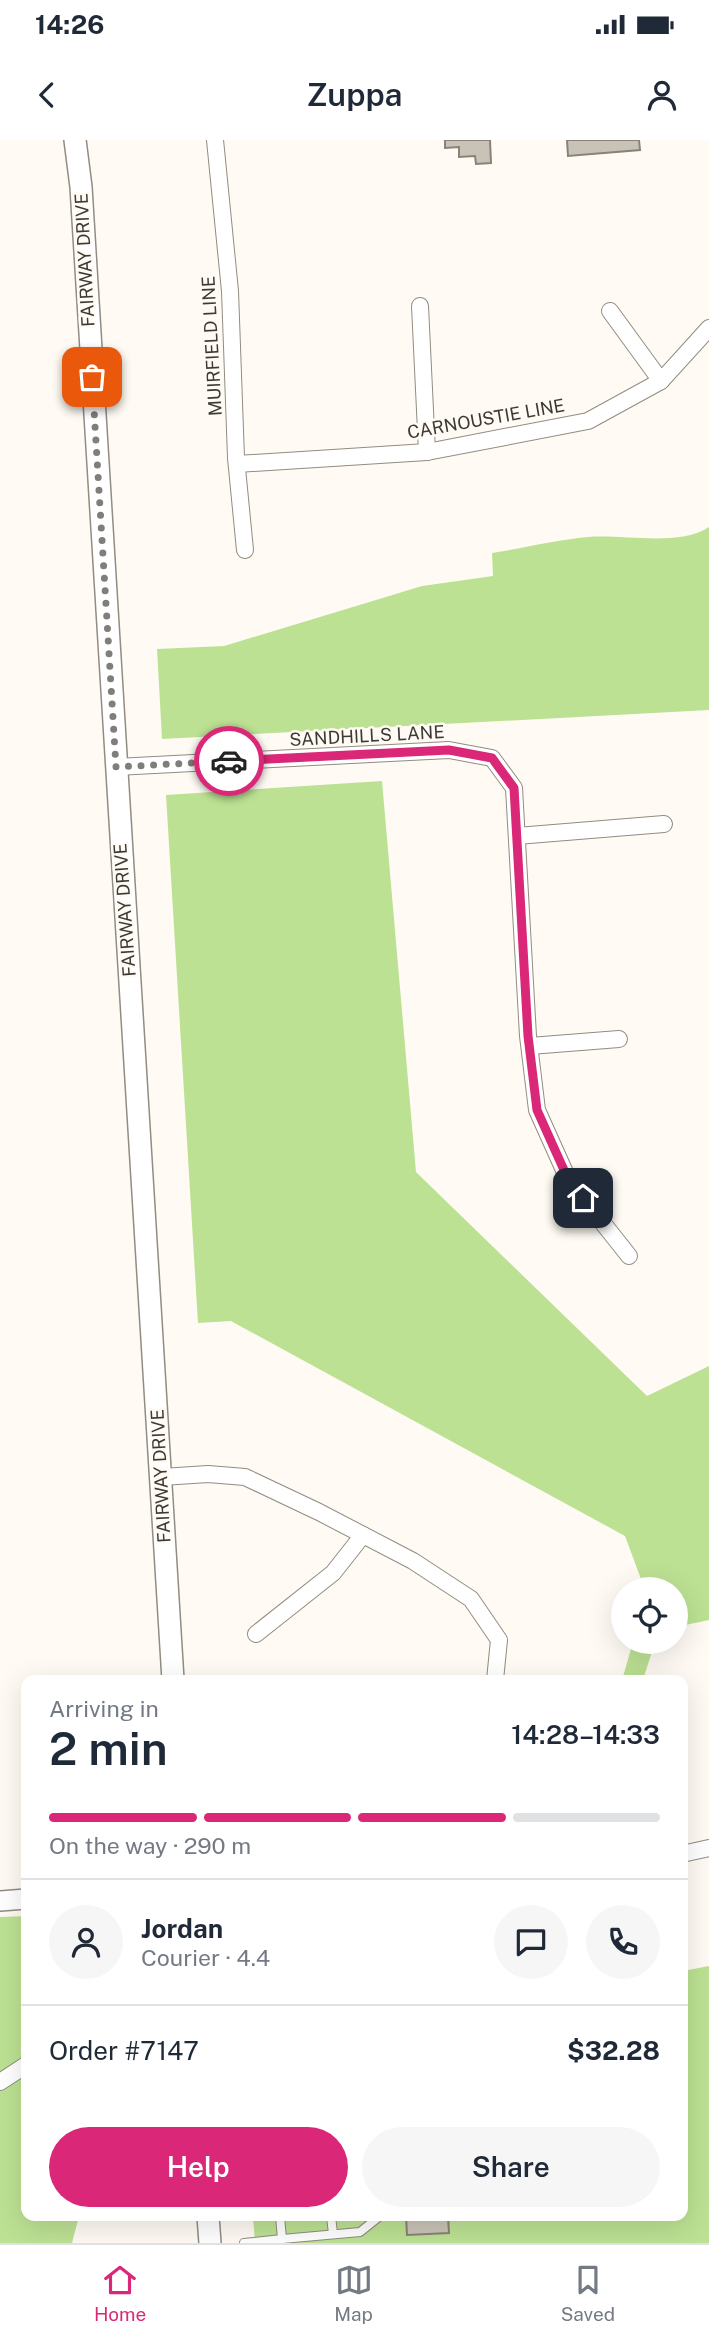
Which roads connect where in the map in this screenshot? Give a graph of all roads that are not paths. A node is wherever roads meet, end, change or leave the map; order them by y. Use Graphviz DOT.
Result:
graph roads {
  1 [pos="75,140"];
  2 [pos="215,140"];
  3 [pos="420,306"];
  4 [pos="610,311"];
  5 [pos="709,328"];
  6 [pos="661,381"];
  7 [pos="427,452"];
  8 [pos="237,464"];
  9 [pos="245,550"];
  10 [pos="116,767"];
  11 [pos="664,824"];
  12 [pos="517,836"];
  13 [pos="619,1039"];
  14 [pos="530,1046"];
  15 [pos="629,1256"];
  16 [pos="162,1477"];
  17 [pos="363,1535"];
  18 [pos="256,1634"];
  19 [pos="173,1675"];
  20 [pos="496,1675"];
  21 [pos="709,1848"];
  22 [pos="688,1853"];
  23 [pos="21,1899"];
  24 [pos="0,1901"];
  25 [pos="21,2068"];
  26 [pos="0,2082"];
  27 [pos="208,2221"];
  28 [pos="280,2221"];
  29 [pos="332,2221"];
  30 [pos="374,2221"];
  31 [pos="333,2234"];
  32 [pos="282,2239"];
  33 [pos="210,2243"];
  34 [pos="244,2243"];
  1 -- 10 [label="main road, FAIRWAY DRIVE"];
  2 -- 8 [label="street, MUIRFIELD LINE"];
  3 -- 7 [label="street"];
  4 -- 6 [label="street"];
  5 -- 6 [label="street, CARNOUSTIE LINE"];
  6 -- 7 [label="street, CARNOUSTIE LINE"];
  7 -- 8 [label="street, CARNOUSTIE LINE"];
  8 -- 9 [label="street, MUIRFIELD LINE"];
  10 -- 12 [label="street, SANDHILLS LANE"];
  10 -- 16 [label="main road, FAIRWAY DRIVE"];
  11 -- 12 [label="street"];
  12 -- 14 [label="street, SANDHILLS LANE"];
  13 -- 14 [label="street"];
  14 -- 15 [label="street, SANDHILLS LANE"];
  16 -- 17 [label="street"];
  16 -- 19 [label="main road, FAIRWAY DRIVE"];
  17 -- 18 [label="street"];
  17 -- 20 [label="street"];
  21 -- 22 [label="street"];
  23 -- 24 [label="street"];
  25 -- 26 [label="street"];
  27 -- 33 [label="main road"];
  28 -- 32 [label="lane"];
  29 -- 31 [label="lane"];
  30 -- 31 [label="lane"];
  31 -- 32 [label="lane"];
  32 -- 34 [label="lane"];
}
